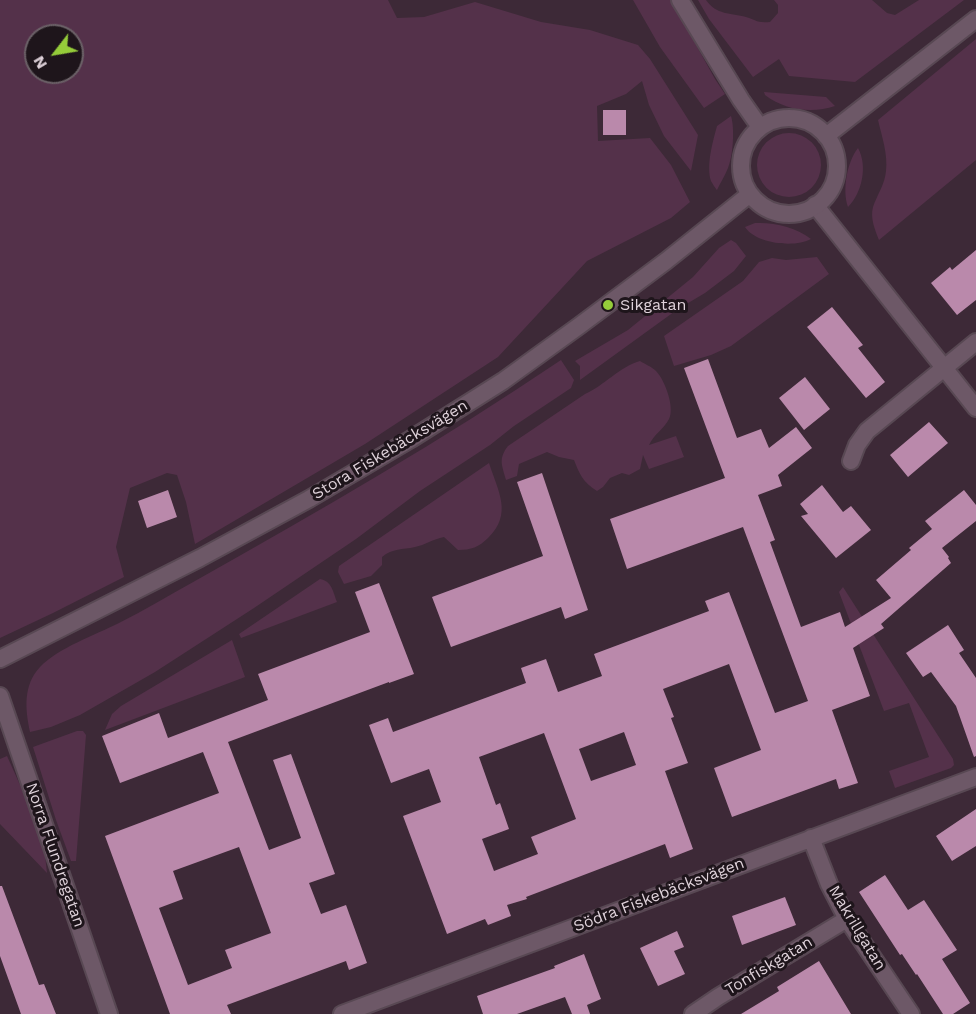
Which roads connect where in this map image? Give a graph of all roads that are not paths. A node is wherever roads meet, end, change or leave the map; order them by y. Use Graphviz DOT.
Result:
graph roads {
  1 [pos="680,0"];
  2 [pos="976,19"];
  3 [pos="760,127"];
  4 [pos="826,136"];
  5 [pos="750,194"];
  6 [pos="815,206"];
  7 [pos="976,342"];
  8 [pos="944,368"];
  9 [pos="976,408"];
  10 [pos="851,461"];
  11 [pos="0,659"];
  12 [pos="0,696"];
  13 [pos="976,777"];
  14 [pos="811,838"];
  15 [pos="847,919"];
  16 [pos="109,1014"];
  17 [pos="342,1014"];
  18 [pos="693,1014"];
  19 [pos="911,1014"];
  1 -- 3 [label="street"];
  2 -- 4 [label="street"];
  3 -- 4 [label="street"];
  3 -- 5 [label="street"];
  4 -- 6 [label="street"];
  5 -- 6 [label="street"];
  5 -- 11 [label="street, Stora Fiskebäcksvägen"];
  6 -- 8 [label="street"];
  7 -- 8 [label="street"];
  8 -- 9 [label="street"];
  8 -- 10 [label="street"];
  12 -- 16 [label="street, Norra Flundregatan"];
  13 -- 14 [label="street, Södra Fiskebäcksvägen"];
  14 -- 15 [label="street, Makrillgatan"];
  14 -- 17 [label="street, Södra Fiskebäcksvägen"];
  15 -- 18 [label="street, Tonfiskgatan"];
  15 -- 19 [label="street, Makrillgatan"];
}
